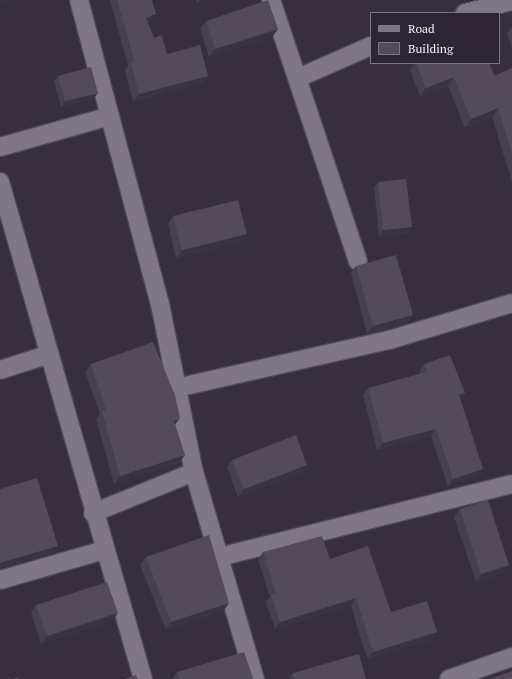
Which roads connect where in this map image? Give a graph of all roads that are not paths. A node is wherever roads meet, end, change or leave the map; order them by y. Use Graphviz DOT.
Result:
graph roads {
  1 [pos="79,0"];
  2 [pos="271,0"];
  3 [pos="512,1"];
  4 [pos="469,12"];
  5 [pos="370,46"];
  6 [pos="298,78"];
  7 [pos="110,116"];
  8 [pos="0,147"];
  9 [pos="0,182"];
  10 [pos="358,261"];
  11 [pos="512,303"];
  12 [pos="50,354"];
  13 [pos="0,370"];
  14 [pos="176,388"];
  15 [pos="194,472"];
  16 [pos="512,484"];
  17 [pos="93,513"];
  18 [pos="104,550"];
  19 [pos="219,557"];
  20 [pos="0,580"];
  21 [pos="512,657"];
  22 [pos="143,679"];
  23 [pos="255,679"];
  24 [pos="449,679"];
  1 -- 7 [label="street"];
  2 -- 6 [label="street"];
  3 -- 4 [label="street"];
  5 -- 6 [label="street"];
  6 -- 10 [label="street"];
  7 -- 8 [label="street"];
  7 -- 14 [label="street"];
  9 -- 12 [label="street"];
  11 -- 14 [label="street"];
  12 -- 13 [label="street"];
  12 -- 17 [label="street"];
  14 -- 15 [label="street"];
  15 -- 17 [label="street"];
  15 -- 19 [label="street"];
  16 -- 19 [label="street"];
  17 -- 18 [label="street"];
  18 -- 20 [label="street"];
  18 -- 22 [label="street"];
  19 -- 23 [label="street"];
  21 -- 24 [label="street"];
}
